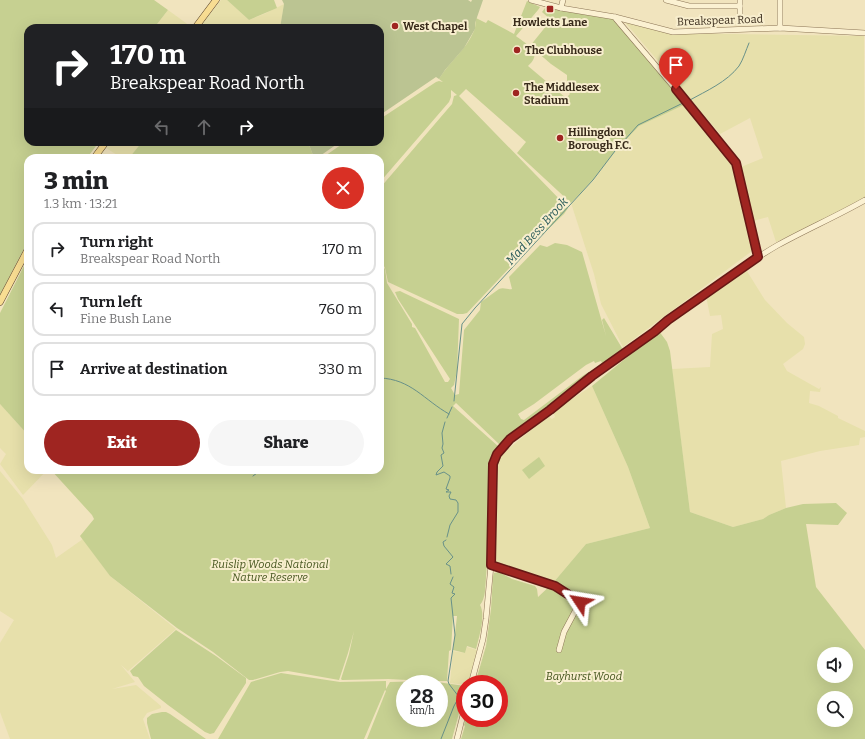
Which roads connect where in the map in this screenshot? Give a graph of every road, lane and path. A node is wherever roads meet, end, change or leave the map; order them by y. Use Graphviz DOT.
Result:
graph roads {
  1 [pos="216,0"];
  2 [pos="531,0"];
  3 [pos="563,0"];
  4 [pos="666,0"];
  5 [pos="740,0"];
  6 [pos="780,0"];
  7 [pos="740,6"];
  8 [pos="561,8"];
  9 [pos="740,16"];
  10 [pos="615,17"];
  11 [pos="198,24"];
  12 [pos="780,28"];
  13 [pos="865,33"];
  14 [pos="865,200"];
  15 [pos="24,257"];
  16 [pos="758,257"];
  17 [pos="0,302"];
  18 [pos="491,565"];
  19 [pos="559,650"];
  20 [pos="473,675"];
  21 [pos="460,727"];
  22 [pos="457,739"];
  1 -- 11 [label="main road"];
  2 -- 8 [label="street, Breakspear Road"];
  3 -- 8 [label="street"];
  4 -- 7 [label="street"];
  5 -- 7 [label="street"];
  6 -- 12 [label="street"];
  7 -- 9 [label="street"];
  8 -- 10 [label="street, Breakspear Road"];
  10 -- 12 [label="street, Breakspear Road"];
  10 -- 16 [label="street"];
  12 -- 13 [label="street, Breakspear Road"];
  14 -- 16 [label="street"];
  15 -- 17 [label="main road"];
  16 -- 18 [label="street"];
  18 -- 19 [label="street"];
  18 -- 20 [label="street"];
  21 -- 22 [label="street"];
}
